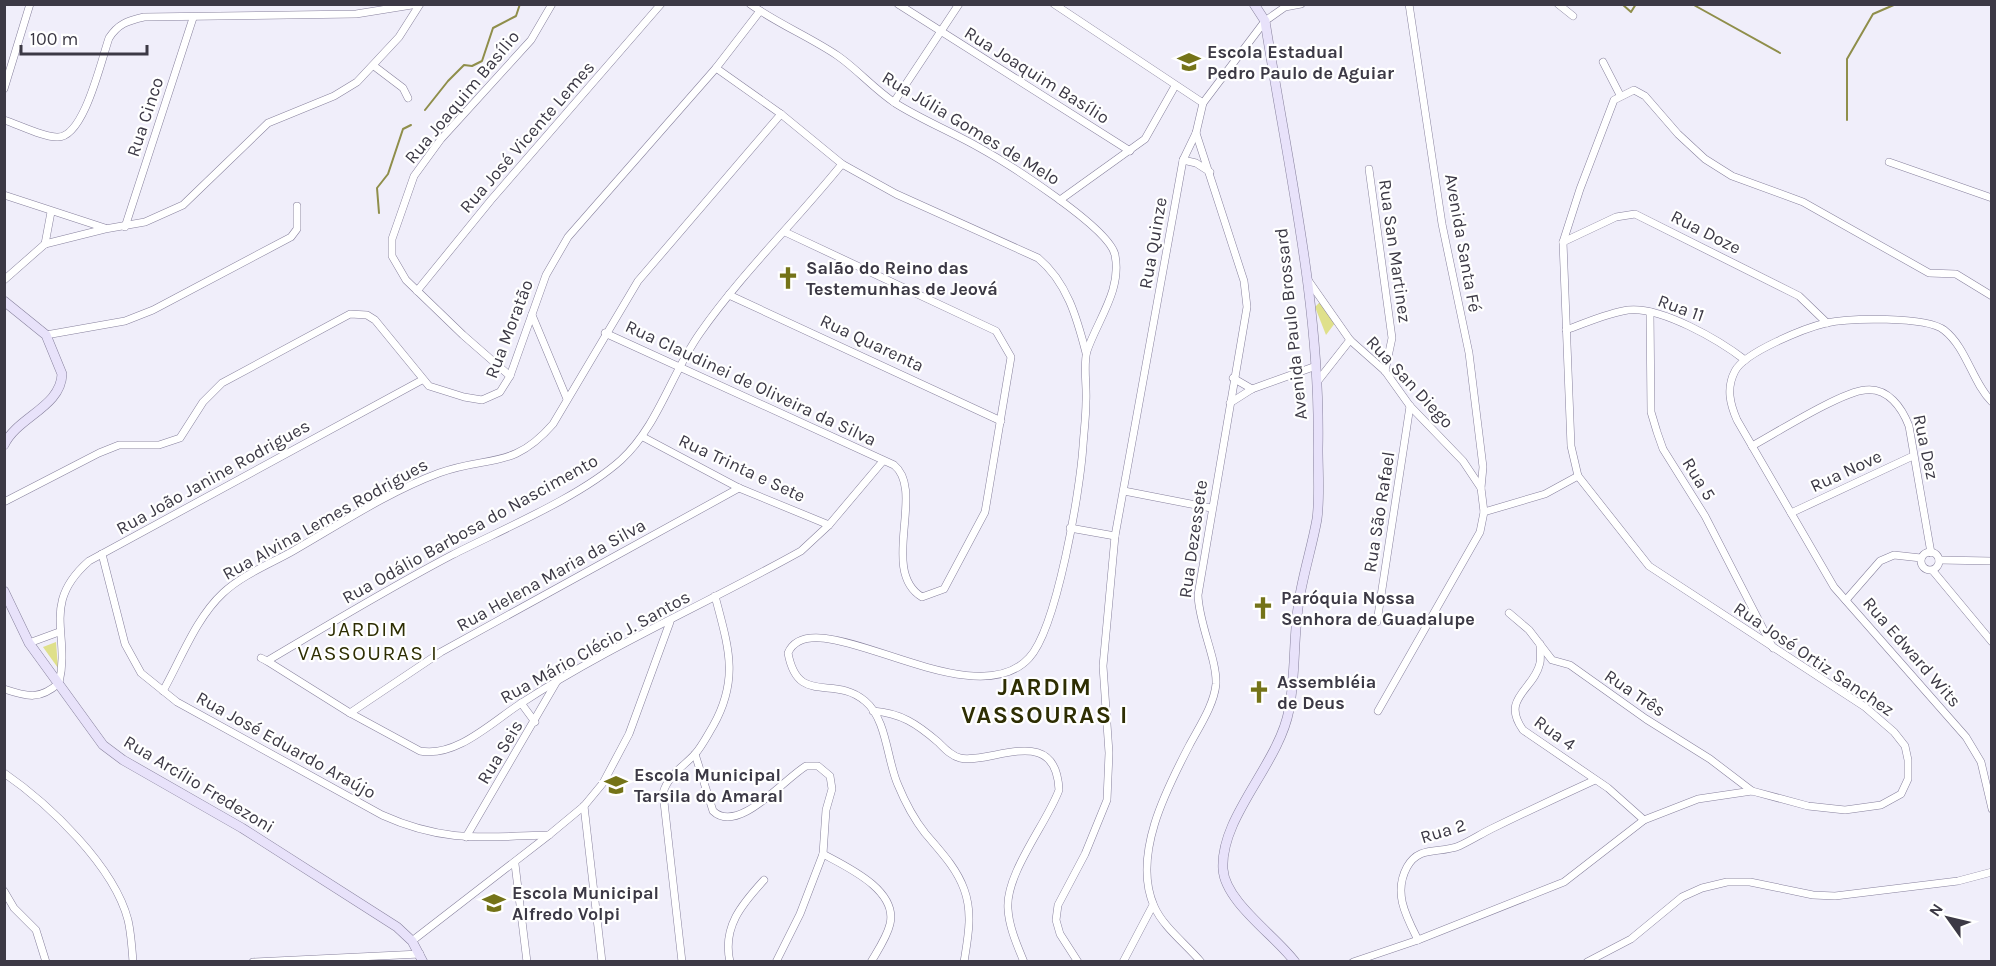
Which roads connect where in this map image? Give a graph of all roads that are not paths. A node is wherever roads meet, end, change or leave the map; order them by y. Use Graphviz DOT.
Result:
graph roads {
  1 [pos="26,4"];
  2 [pos="30,4"];
  3 [pos="419,4"];
  4 [pos="552,4"];
  5 [pos="661,4"];
  6 [pos="750,4"];
  7 [pos="898,4"];
  8 [pos="959,4"];
  9 [pos="1054,4"];
  10 [pos="1254,4"];
  11 [pos="1301,4"];
  12 [pos="1409,4"];
  13 [pos="1558,4"];
  14 [pos="760,11"];
  15 [pos="27,16"];
  16 [pos="1573,16"];
  17 [pos="193,18"];
  18 [pos="1265,21"];
  19 [pos="940,31"];
  20 [pos="1603,62"];
  21 [pos="374,66"];
  22 [pos="716,68"];
  23 [pos="1175,86"];
  24 [pos="4,89"];
  25 [pos="1620,95"];
  26 [pos="408,98"];
  27 [pos="894,102"];
  28 [pos="1203,104"];
  29 [pos="781,114"];
  30 [pos="4,120"];
  31 [pos="1196,133"];
  32 [pos="1130,151"];
  33 [pos="1183,160"];
  34 [pos="1889,162"];
  35 [pos="842,164"];
  36 [pos="1369,170"];
  37 [pos="1210,172"];
  38 [pos="4,195"];
  39 [pos="1992,198"];
  40 [pos="1060,200"];
  41 [pos="297,206"];
  42 [pos="51,212"];
  43 [pos="125,227"];
  44 [pos="105,229"];
  45 [pos="785,232"];
  46 [pos="1563,242"];
  47 [pos="45,244"];
  48 [pos="1306,276"];
  49 [pos="4,280"];
  50 [pos="417,291"];
  51 [pos="729,295"];
  52 [pos="1992,296"];
  53 [pos="4,301"];
  54 [pos="1650,312"];
  55 [pos="532,315"];
  56 [pos="1827,323"];
  57 [pos="1566,330"];
  58 [pos="605,333"];
  59 [pos="46,335"];
  60 [pos="1350,340"];
  61 [pos="1086,353"];
  62 [pos="1745,360"];
  63 [pos="1316,366"];
  64 [pos="678,367"];
  65 [pos="1385,371"];
  66 [pos="510,376"];
  67 [pos="1233,378"];
  68 [pos="422,380"];
  69 [pos="1317,382"];
  70 [pos="1252,389"];
  71 [pos="567,399"];
  72 [pos="1992,402"];
  73 [pos="1230,403"];
  74 [pos="1410,406"];
  75 [pos="1001,421"];
  76 [pos="643,436"];
  77 [pos="6,441"];
  78 [pos="1752,446"];
  79 [pos="1913,456"];
  80 [pos="884,461"];
  81 [pos="1578,476"];
  82 [pos="739,488"];
  83 [pos="1481,488"];
  84 [pos="1124,492"];
  85 [pos="4,502"];
  86 [pos="1211,508"];
  87 [pos="1484,512"];
  88 [pos="1791,513"];
  89 [pos="829,525"];
  90 [pos="1070,528"];
  91 [pos="1115,536"];
  92 [pos="1931,553"];
  93 [pos="102,554"];
  94 [pos="1921,558"];
  95 [pos="1939,560"];
  96 [pos="1992,561"];
  97 [pos="1933,570"];
  98 [pos="4,591"];
  99 [pos="715,596"];
  100 [pos="1846,600"];
  101 [pos="1509,613"];
  102 [pos="670,622"];
  103 [pos="1377,622"];
  104 [pos="59,632"];
  105 [pos="1992,642"];
  106 [pos="29,643"];
  107 [pos="1540,644"];
  108 [pos="1773,648"];
  109 [pos="264,660"];
  110 [pos="557,681"];
  111 [pos="59,683"];
  112 [pos="4,689"];
  113 [pos="163,691"];
  114 [pos="521,703"];
  115 [pos="873,711"];
  116 [pos="1378,711"];
  117 [pos="350,713"];
  118 [pos="536,722"];
  119 [pos="695,754"];
  120 [pos="4,773"];
  121 [pos="1595,780"];
  122 [pos="1752,791"];
  123 [pos="584,806"];
  124 [pos="1992,809"];
  125 [pos="1644,820"];
  126 [pos="549,835"];
  127 [pos="466,837"];
  128 [pos="823,854"];
  129 [pos="515,864"];
  130 [pos="1992,872"];
  131 [pos="764,880"];
  132 [pos="4,891"];
  133 [pos="1153,904"];
  134 [pos="4,906"];
  135 [pos="14,908"];
  136 [pos="1418,940"];
  137 [pos="412,941"];
  138 [pos="422,958"];
  139 [pos="46,962"];
  140 [pos="133,962"];
  141 [pos="253,962"];
  142 [pos="526,962"];
  143 [pos="602,962"];
  144 [pos="682,962"];
  145 [pos="730,962"];
  146 [pos="776,962"];
  147 [pos="872,962"];
  148 [pos="964,962"];
  149 [pos="1024,962"];
  150 [pos="1078,962"];
  151 [pos="1123,962"];
  152 [pos="1201,962"];
  153 [pos="1295,962"];
  154 [pos="1353,962"];
  155 [pos="1587,962"];
  1 -- 15 [label="street"];
  2 -- 15 [label="street"];
  3 -- 17 [label="street"];
  3 -- 21 [label="street"];
  4 -- 50 [label="street, Rua Joaquim Basílio"];
  5 -- 50 [label="street, Rua José Vicente Lemes"];
  6 -- 14 [label="street, Rua Júlia Gomes de Melo"];
  7 -- 19 [label="street, Rua Joaquim Basílio"];
  8 -- 19 [label="street"];
  9 -- 23 [label="street"];
  10 -- 18 [label="main road, Avenida Paulo Brossard"];
  11 -- 18 [label="street"];
  12 -- 83 [label="street, Avenida Santa Fé"];
  13 -- 16 [label="street"];
  14 -- 22 [label="street, Rua Moratão"];
  14 -- 27 [label="street, Rua Júlia Gomes de Melo"];
  15 -- 24 [label="street"];
  17 -- 30 [label="street"];
  17 -- 43 [label="street, Rua Cinco"];
  18 -- 28 [label="street, Rua Quinze"];
  18 -- 48 [label="main road, Avenida Paulo Brossard"];
  19 -- 27 [label="street"];
  19 -- 32 [label="street, Rua Joaquim Basílio"];
  20 -- 25 [label="street"];
  21 -- 26 [label="street"];
  21 -- 43 [label="street"];
  22 -- 29 [label="street"];
  22 -- 55 [label="street, Rua Moratão"];
  23 -- 28 [label="street"];
  23 -- 32 [label="street"];
  25 -- 46 [label="street, Rua José Ortiz Sanchez"];
  25 -- 52 [label="street"];
  27 -- 40 [label="street, Rua Júlia Gomes de Melo"];
  28 -- 31 [label="street, Rua Quinze"];
  29 -- 35 [label="street"];
  29 -- 58 [label="street, Rua Alvina Lemes Rodrigues"];
  31 -- 33 [label="street, Rua Quinze"];
  31 -- 37 [label="street, Rua Dezessete"];
  32 -- 40 [label="street"];
  33 -- 37 [label="street"];
  33 -- 84 [label="street, Rua Quinze"];
  34 -- 39 [label="street"];
  35 -- 45 [label="street, Rua Odálio Barbosa do Nascimento"];
  35 -- 61 [label="street"];
  36 -- 65 [label="street, Rua San Martinez"];
  37 -- 67 [label="street, Rua Dezessete"];
  38 -- 42 [label="street"];
  40 -- 61 [label="street, Rua Júlia Gomes de Melo"];
  41 -- 59 [label="street"];
  42 -- 44 [label="street"];
  42 -- 47 [label="street"];
  43 -- 44 [label="street"];
  44 -- 47 [label="street"];
  45 -- 51 [label="street, Rua Odálio Barbosa do Nascimento"];
  45 -- 75 [label="street"];
  46 -- 56 [label="street, Rua Doze"];
  46 -- 57 [label="street, Rua José Ortiz Sanchez"];
  47 -- 49 [label="street"];
  48 -- 60 [label="street, Rua San Diego"];
  48 -- 63 [label="main road, Avenida Paulo Brossard"];
  50 -- 66 [label="street, Rua Joaquim Basílio"];
  51 -- 64 [label="street, Rua Odálio Barbosa do Nascimento"];
  51 -- 75 [label="street, Rua Quarenta"];
  53 -- 59 [label="main road"];
  54 -- 57 [label="street, Rua 11"];
  54 -- 62 [label="street, Rua 11"];
  54 -- 108 [label="street, Rua 5"];
  55 -- 66 [label="street, Rua Moratão"];
  55 -- 71 [label="street"];
  56 -- 62 [label="street"];
  56 -- 72 [label="street"];
  57 -- 81 [label="street, Rua José Ortiz Sanchez"];
  58 -- 64 [label="street, Rua Claudinei de Oliveira da Silva"];
  58 -- 71 [label="street, Rua Alvina Lemes Rodrigues"];
  59 -- 77 [label="main road"];
  60 -- 65 [label="street, Rua San Diego"];
  60 -- 69 [label="street"];
  61 -- 90 [label="street, Rua Júlia Gomes de Melo"];
  62 -- 78 [label="street"];
  63 -- 69 [label="main road, Avenida Paulo Brossard"];
  63 -- 70 [label="street"];
  64 -- 76 [label="street, Rua Odálio Barbosa do Nascimento"];
  64 -- 80 [label="street, Rua Claudinei de Oliveira da Silva"];
  65 -- 74 [label="street, Rua San Diego"];
  66 -- 68 [label="street, Rua Moratão"];
  67 -- 70 [label="street"];
  67 -- 73 [label="street, Rua Dezessete"];
  68 -- 85 [label="street, Rua Moratão"];
  68 -- 93 [label="street, Rua João Janine Rodrigues"];
  69 -- 153 [label="main road, Avenida Paulo Brossard"];
  70 -- 73 [label="street"];
  71 -- 113 [label="street, Rua Alvina Lemes Rodrigues"];
  73 -- 86 [label="street, Rua Dezessete"];
  74 -- 83 [label="street, Rua San Diego"];
  74 -- 103 [label="street, Rua São Rafael"];
  75 -- 80 [label="street"];
  76 -- 82 [label="street, Rua Trinta e Sete"];
  76 -- 109 [label="street, Rua Odálio Barbosa do Nascimento"];
  78 -- 79 [label="street, Rua Dez"];
  78 -- 88 [label="street"];
  79 -- 88 [label="street, Rua Nove"];
  79 -- 92 [label="street, Rua Dez"];
  80 -- 89 [label="street, Rua Mário Clécio J. Santos"];
  81 -- 87 [label="street"];
  81 -- 108 [label="street, Rua José Ortiz Sanchez"];
  82 -- 89 [label="street, Rua Trinta e Sete"];
  82 -- 117 [label="street, Rua Helena Maria da Silva"];
  83 -- 87 [label="street, Rua San Diego"];
  84 -- 86 [label="street"];
  84 -- 91 [label="street, Rua Quinze"];
  86 -- 133 [label="street, Rua Dezessete"];
  87 -- 116 [label="street"];
  88 -- 100 [label="street"];
  89 -- 99 [label="street, Rua Mário Clécio J. Santos"];
  90 -- 91 [label="street"];
  90 -- 115 [label="street, Rua Júlia Gomes de Melo"];
  91 -- 150 [label="street, Rua Quinze"];
  92 -- 94 [label="street"];
  92 -- 95 [label="street"];
  93 -- 104 [label="street, Rua João Janine Rodrigues"];
  93 -- 113 [label="street, Rua José Eduardo Araújo"];
  94 -- 97 [label="street"];
  94 -- 100 [label="street, Rua Edward Wits"];
  95 -- 96 [label="street"];
  95 -- 97 [label="street"];
  97 -- 105 [label="street"];
  98 -- 106 [label="main road, Rua Arcílio Fredezoni"];
  99 -- 102 [label="street, Rua Mário Clécio J. Santos"];
  99 -- 119 [label="street"];
  100 -- 124 [label="street, Rua Edward Wits"];
  101 -- 107 [label="street, Rua Três"];
  102 -- 110 [label="street, Rua Mário Clécio J. Santos"];
  102 -- 123 [label="street"];
  104 -- 106 [label="street"];
  104 -- 111 [label="street, Rua João Janine Rodrigues"];
  106 -- 111 [label="main road, Rua Arcílio Fredezoni"];
  107 -- 121 [label="street, Rua 4"];
  107 -- 122 [label="street, Rua Três"];
  108 -- 122 [label="street, Rua José Ortiz Sanchez"];
  109 -- 117 [label="street, Rua Mário Clécio J. Santos"];
  110 -- 114 [label="street, Rua Mário Clécio J. Santos"];
  110 -- 118 [label="street, Rua Seis"];
  111 -- 112 [label="street"];
  111 -- 137 [label="main road, Rua Arcílio Fredezoni"];
  113 -- 127 [label="street, Rua José Eduardo Araújo"];
  114 -- 117 [label="street, Rua Mário Clécio J. Santos"];
  114 -- 118 [label="street"];
  115 -- 148 [label="street"];
  115 -- 149 [label="street"];
  118 -- 127 [label="street, Rua Seis"];
  119 -- 128 [label="street"];
  119 -- 144 [label="street"];
  120 -- 140 [label="street"];
  121 -- 125 [label="street, Rua 4"];
  121 -- 136 [label="street, Rua 2"];
  122 -- 125 [label="street, Rua José Ortiz Sanchez"];
  123 -- 126 [label="street"];
  123 -- 143 [label="street"];
  125 -- 136 [label="street, Rua José Ortiz Sanchez"];
  126 -- 127 [label="street, Rua José Eduardo Araújo"];
  126 -- 129 [label="street"];
  128 -- 146 [label="street"];
  128 -- 147 [label="street"];
  129 -- 137 [label="street"];
  129 -- 142 [label="street"];
  130 -- 155 [label="street"];
  131 -- 145 [label="street"];
  132 -- 135 [label="street"];
  133 -- 151 [label="street"];
  133 -- 152 [label="street, Rua Dezessete"];
  134 -- 135 [label="street"];
  135 -- 139 [label="street"];
  136 -- 154 [label="street, Rua José Ortiz Sanchez"];
  137 -- 138 [label="main road, Rua Arcílio Fredezoni"];
  138 -- 141 [label="street"];
}
